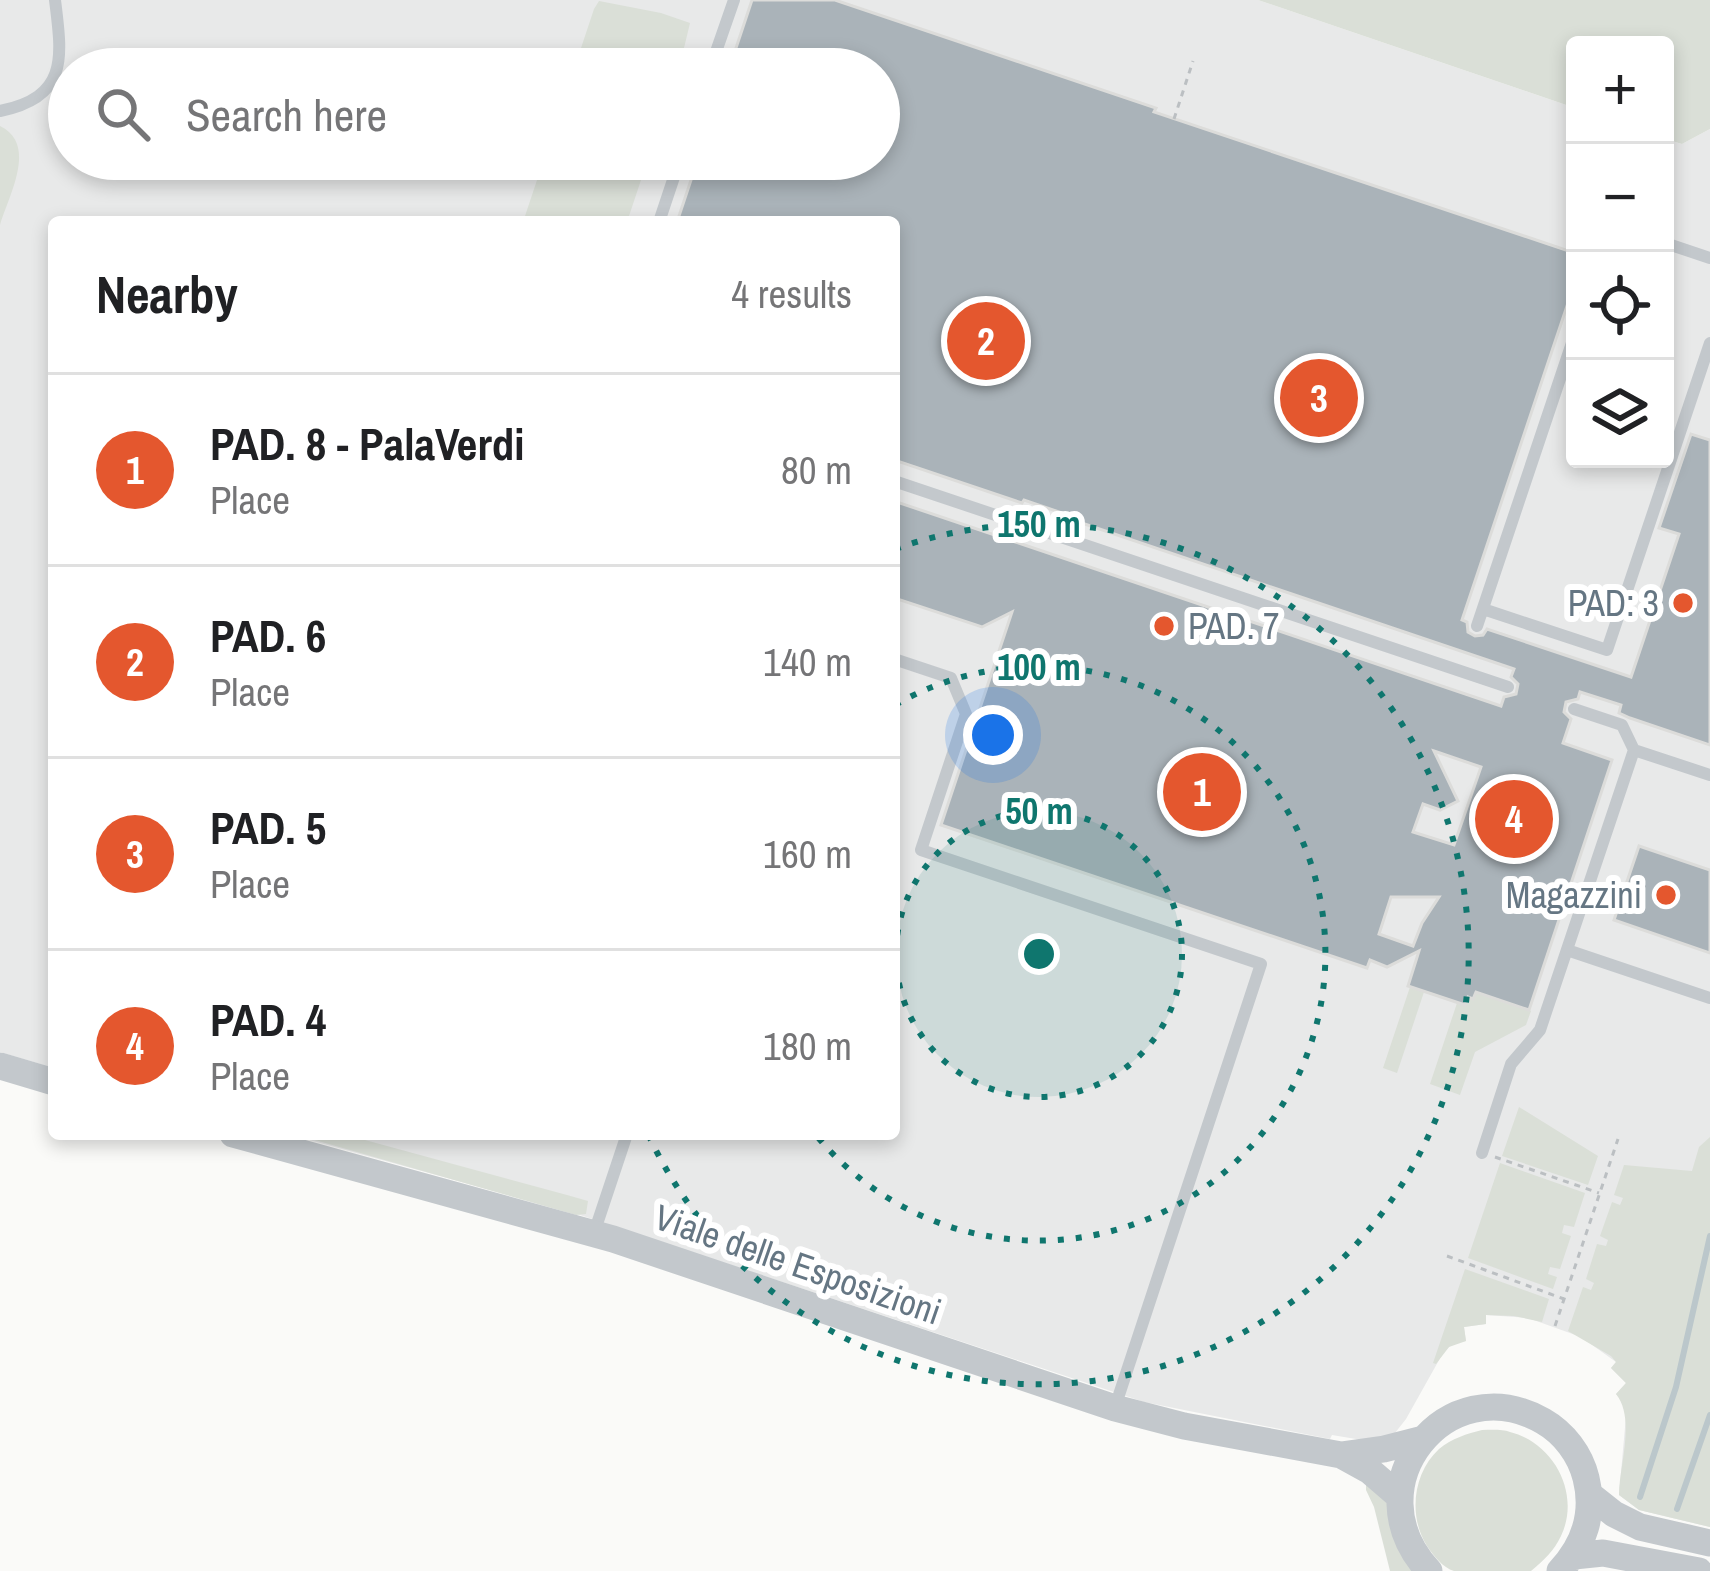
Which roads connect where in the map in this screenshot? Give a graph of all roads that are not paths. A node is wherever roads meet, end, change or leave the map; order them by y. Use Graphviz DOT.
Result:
graph roads {
  1 [pos="55,0"];
  2 [pos="734,0"];
  3 [pos="60,48"];
  4 [pos="717,48"];
  5 [pos="48,86"];
  6 [pos="0,111"];
  7 [pos="673,180"];
  8 [pos="661,216"];
  9 [pos="1674,246"];
  10 [pos="1710,258"];
  11 [pos="1710,343"];
  12 [pos="1566,360"];
  13 [pos="900,483"];
  14 [pos="1483,609"];
  15 [pos="1478,626"];
  16 [pos="1606,650"];
  17 [pos="1468,653"];
  18 [pos="900,661"];
  19 [pos="1601,667"];
  20 [pos="1462,671"];
  21 [pos="1508,687"];
  22 [pos="1592,695"];
  23 [pos="1634,749"];
  24 [pos="1710,775"];
  25 [pos="1567,950"];
  26 [pos="1710,998"];
  27 [pos="0,1066"];
  28 [pos="48,1080"];
  29 [pos="255,1140"];
  30 [pos="625,1140"];
  31 [pos="1482,1153"];
  32 [pos="594,1233"];
  33 [pos="1115,1408"];
  34 [pos="1423,1439"];
  35 [pos="1341,1455"];
  36 [pos="1590,1495"];
  37 [pos="1399,1496"];
  38 [pos="1710,1544"];
  39 [pos="1567,1564"];
  40 [pos="1429,1571"];
  41 [pos="1699,1571"];
  1 -- 3 [label="lane"];
  2 -- 4 [label="lane"];
  5 -- 6 [label="lane"];
  7 -- 8 [label="lane"];
  9 -- 10 [label="lane"];
  11 -- 16 [label="lane"];
  12 -- 14 [label="lane"];
  13 -- 20 [label="lane"];
  14 -- 15 [label="lane"];
  14 -- 16 [label="lane"];
  16 -- 19 [label="lane"];
  17 -- 20 [label="lane"];
  18 -- 33 [label="lane"];
  20 -- 21 [label="lane"];
  22 -- 23 [label="lane"];
  23 -- 24 [label="lane"];
  23 -- 25 [label="lane"];
  25 -- 26 [label="lane"];
  25 -- 31 [label="lane"];
  27 -- 28 [label="street"];
  29 -- 32 [label="street, Viale delle Esposizioni"];
  30 -- 32 [label="lane"];
  32 -- 33 [label="street, Viale delle Esposizioni"];
  33 -- 35 [label="street, Viale delle Esposizioni"];
  34 -- 35 [label="street, Viale delle Esposizioni"];
  34 -- 36 [label="street, Viale delle Esposizioni"];
  34 -- 37 [label="street"];
  35 -- 37 [label="street, Viale delle Esposizioni"];
  36 -- 38 [label="street"];
  36 -- 39 [label="street"];
  37 -- 40 [label="street"];
  39 -- 41 [label="street"];
}
